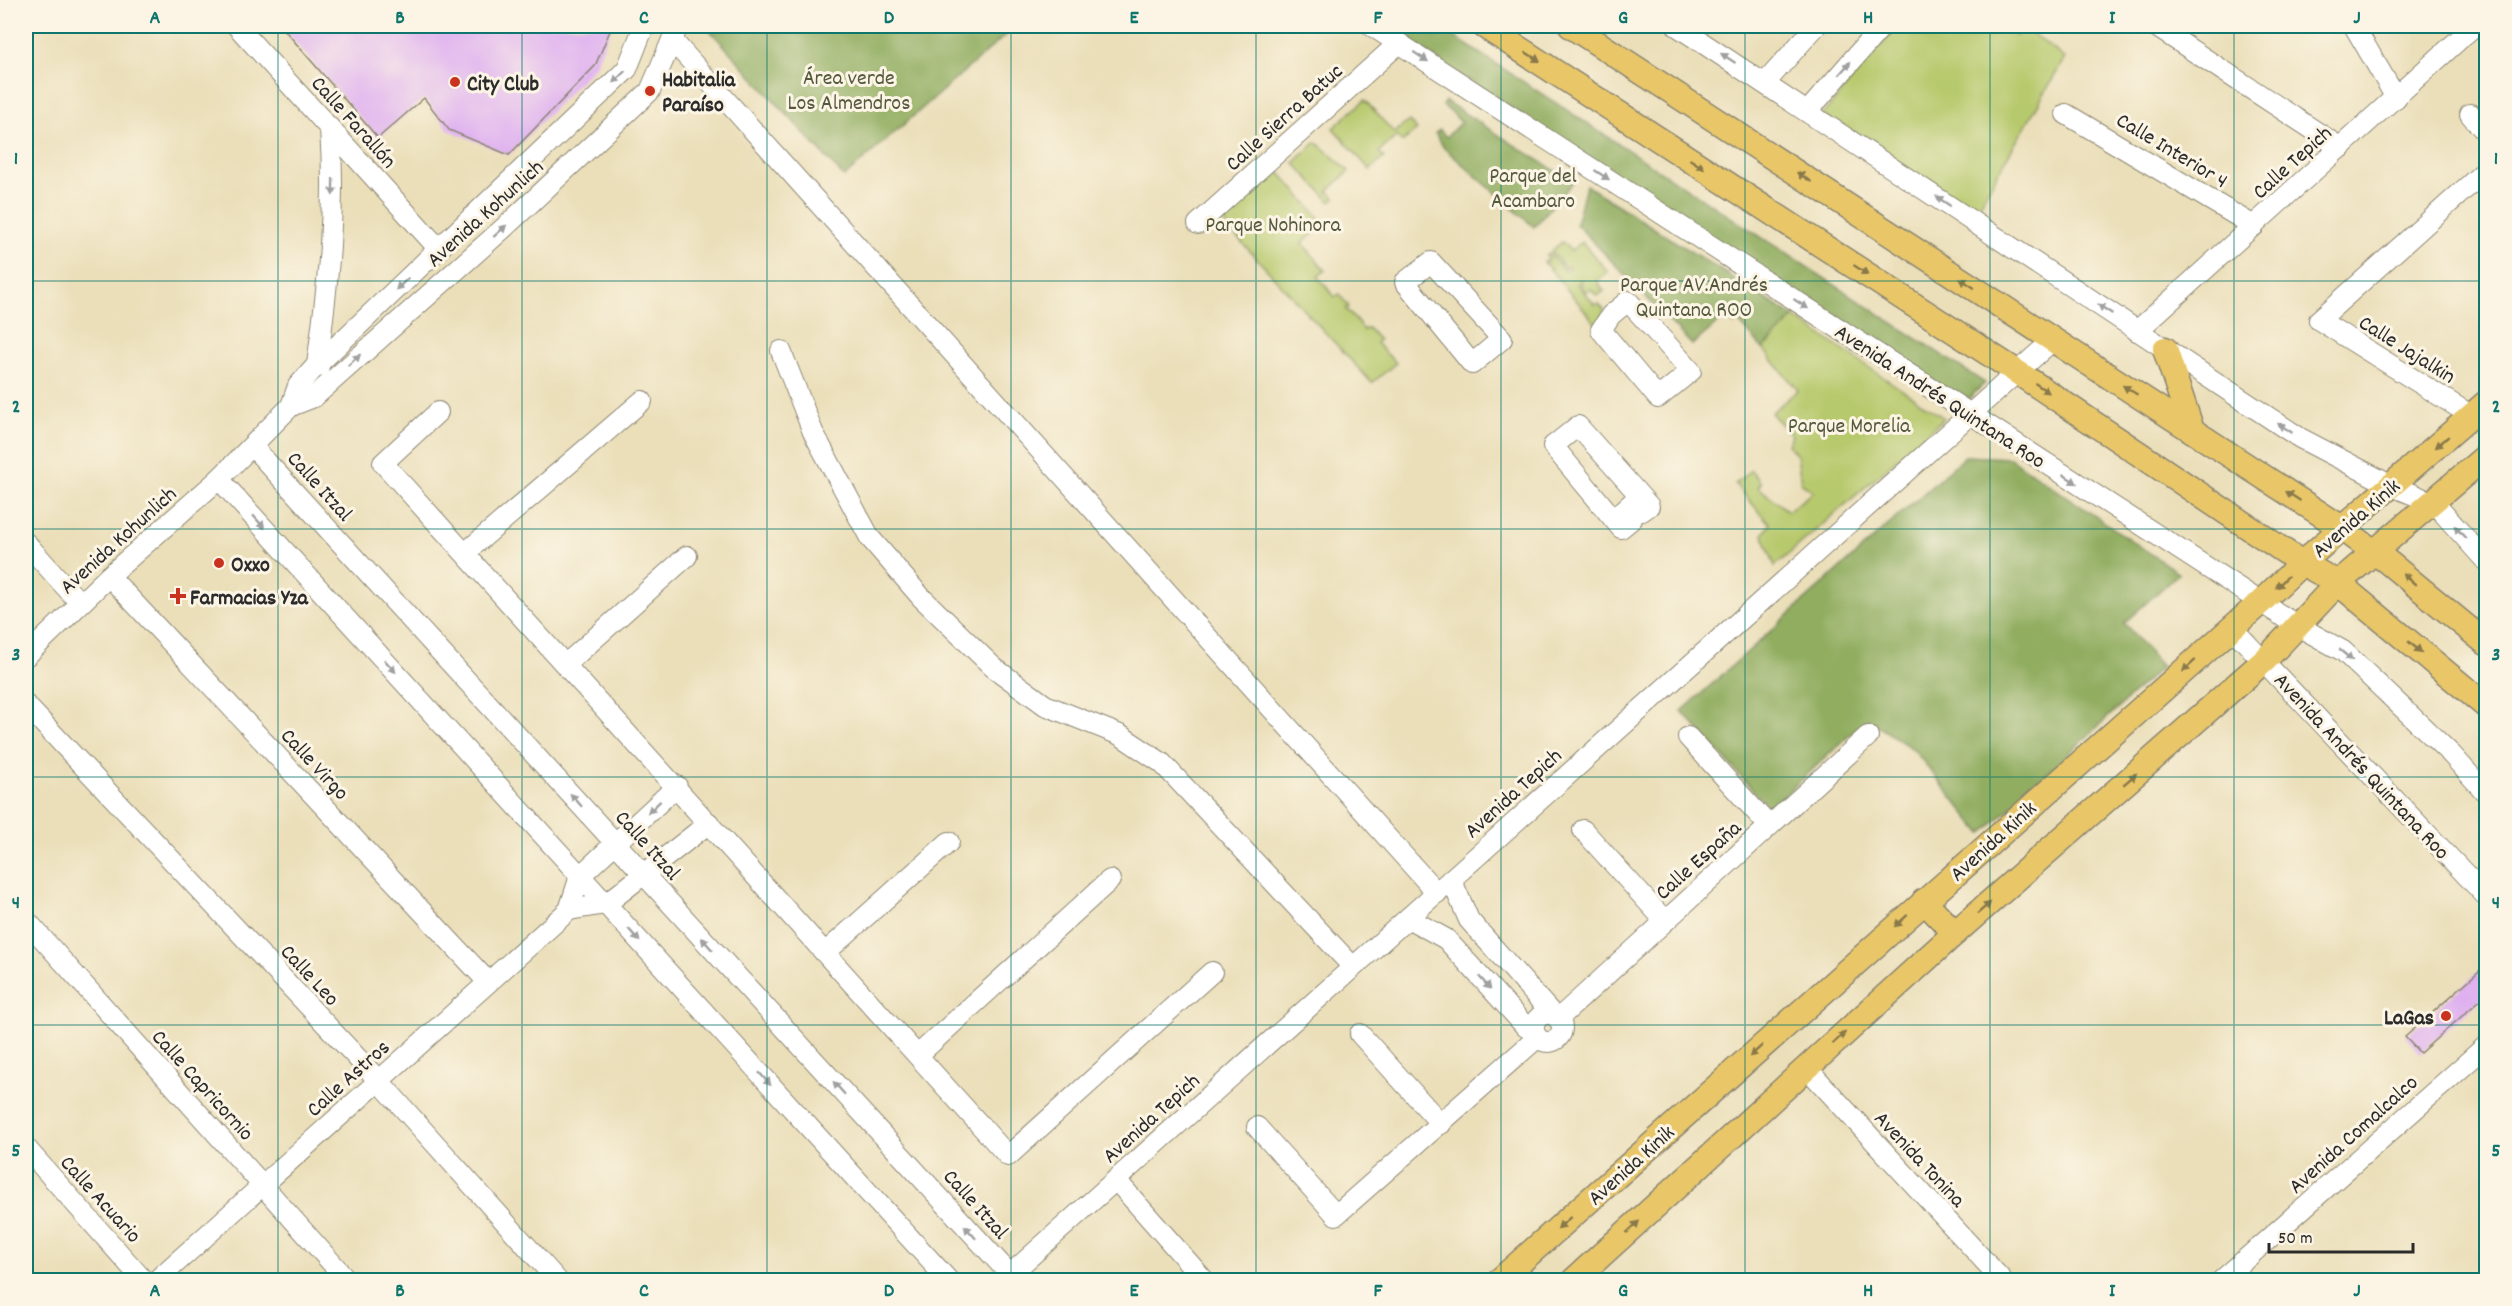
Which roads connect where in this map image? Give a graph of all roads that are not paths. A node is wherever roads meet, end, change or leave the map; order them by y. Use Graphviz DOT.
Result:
graph roads {
  1 [pos="237,26"];
  2 [pos="644,26"];
  3 [pos="1372,26"];
  4 [pos="1484,26"];
  5 [pos="1571,26"];
  6 [pos="1677,26"];
  7 [pos="1816,26"];
  8 [pos="1882,26"];
  9 [pos="2155,26"];
  10 [pos="2354,26"];
  11 [pos="2474,26"];
  12 [pos="675,33"];
  13 [pos="1399,43"];
  14 [pos="1765,83"];
  15 [pos="2396,98"];
  16 [pos="1808,111"];
  17 [pos="2066,114"];
  18 [pos="2470,114"];
  19 [pos="330,128"];
  20 [pos="2487,133"];
  21 [pos="2341,148"];
  22 [pos="2487,170"];
  23 [pos="1198,224"];
  24 [pos="2254,226"];
  25 [pos="438,249"];
  26 [pos="2137,331"];
  27 [pos="2053,340"];
  28 [pos="2165,349"];
  29 [pos="782,351"];
  30 [pos="1472,364"];
  31 [pos="317,365"];
  32 [pos="1691,371"];
  33 [pos="2018,372"];
  34 [pos="331,381"];
  35 [pos="642,401"];
  36 [pos="291,406"];
  37 [pos="2480,409"];
  38 [pos="438,412"];
  39 [pos="1970,414"];
  40 [pos="2192,430"];
  41 [pos="252,446"];
  42 [pos="2487,456"];
  43 [pos="219,479"];
  44 [pos="2392,486"];
  45 [pos="2434,503"];
  46 [pos="1632,519"];
  47 [pos="2342,528"];
  48 [pos="26,543"];
  49 [pos="2375,552"];
  50 [pos="465,553"];
  51 [pos="687,556"];
  52 [pos="2487,561"];
  53 [pos="2302,563"];
  54 [pos="109,576"];
  55 [pos="2338,583"];
  56 [pos="2261,602"];
  57 [pos="80,603"];
  58 [pos="2296,625"];
  59 [pos="2232,628"];
  60 [pos="2487,644"];
  61 [pos="26,656"];
  62 [pos="2265,660"];
  63 [pos="566,664"];
  64 [pos="26,705"];
  65 [pos="2487,706"];
  66 [pos="1868,736"];
  67 [pos="1688,737"];
  68 [pos="677,786"];
  69 [pos="2487,793"];
  70 [pos="709,823"];
  71 [pos="1769,826"];
  72 [pos="1584,830"];
  73 [pos="949,842"];
  74 [pos="615,843"];
  75 [pos="644,874"];
  76 [pos="580,876"];
  77 [pos="1452,879"];
  78 [pos="1110,880"];
  79 [pos="1437,892"];
  80 [pos="2487,896"];
  81 [pos="1924,901"];
  82 [pos="606,904"];
  83 [pos="569,910"];
  84 [pos="1408,918"];
  85 [pos="26,920"];
  86 [pos="1665,921"];
  87 [pos="1955,933"];
  88 [pos="826,952"];
  89 [pos="1353,967"];
  90 [pos="1212,972"];
  91 [pos="488,982"];
  92 [pos="1539,997"];
  93 [pos="1516,1016"];
  94 [pos="1556,1017"];
  95 [pos="1360,1034"];
  96 [pos="1535,1035"];
  97 [pos="2487,1046"];
  98 [pos="918,1055"];
  99 [pos="1806,1067"];
  100 [pos="379,1081"];
  101 [pos="1441,1124"];
  102 [pos="1257,1127"];
  103 [pos="26,1148"];
  104 [pos="1116,1180"];
  105 [pos="263,1185"];
  106 [pos="1010,1279"];
  107 [pos="1500,1280"];
  108 [pos="143,1281"];
  109 [pos="157,1281"];
  110 [pos="347,1281"];
  111 [pos="556,1281"];
  112 [pos="948,1281"];
  113 [pos="1204,1281"];
  114 [pos="1574,1281"];
  115 [pos="2002,1281"];
  116 [pos="2222,1281"];
  1 -- 19 [label="street, Calle Farallón"];
  2 -- 25 [label="street, Avenida Kohunlich, one-way"];
  3 -- 13 [label="street, Avenida Andrés Quintana Roo"];
  4 -- 33 [label="main road, one-way"];
  27 -- 5 [label="main road, one-way"];
  14 -- 6 [label="street, one-way"];
  7 -- 14 [label="street"];
  16 -- 8 [label="street, one-way"];
  9 -- 21 [label="street"];
  10 -- 15 [label="street"];
  11 -- 15 [label="street, Calle Tepich"];
  34 -- 12 [label="street, Avenida Kohunlich, one-way"];
  12 -- 79 [label="street"];
  13 -- 23 [label="street, Calle Sierra Batuc"];
  13 -- 39 [label="street, Avenida Andrés Quintana Roo, one-way"];
  14 -- 16 [label="street"];
  15 -- 21 [label="street, Calle Tepich"];
  26 -- 16 [label="street, one-way"];
  17 -- 24 [label="street, Calle Interior 4"];
  18 -- 20 [label="street"];
  19 -- 25 [label="street, Calle Farallón"];
  19 -- 31 [label="street, one-way"];
  21 -- 24 [label="street, Calle Tepich"];
  22 -- 37 [label="street, Calle Jajalkin"];
  24 -- 26 [label="street, Calle Tepich"];
  25 -- 31 [label="street, Avenida Kohunlich, one-way"];
  26 -- 28 [label="street"];
  27 -- 33 [label="street, Avenida Tepich"];
  40 -- 27 [label="main road, one-way"];
  28 -- 40 [label="main road"];
  44 -- 28 [label="street, one-way"];
  29 -- 89 [label="street"];
  30 -- 30 [label="street"];
  31 -- 34 [label="street"];
  31 -- 36 [label="street, Avenida Kohunlich"];
  32 -- 32 [label="street"];
  33 -- 39 [label="street, Avenida Tepich"];
  33 -- 53 [label="main road, one-way"];
  34 -- 36 [label="street, Avenida Kohunlich"];
  35 -- 50 [label="street"];
  36 -- 41 [label="street, Avenida Kohunlich"];
  37 -- 44 [label="main road, Avenida Kinik, one-way"];
  38 -- 50 [label="street"];
  39 -- 56 [label="street, Avenida Andrés Quintana Roo, one-way"];
  39 -- 77 [label="street, Avenida Tepich"];
  47 -- 40 [label="main road, one-way"];
  41 -- 43 [label="street, Avenida Kohunlich"];
  74 -- 41 [label="street, Calle Itzal, one-way"];
  42 -- 45 [label="main road, Avenida Kinik"];
  43 -- 54 [label="street, Avenida Kohunlich"];
  43 -- 76 [label="street, one-way"];
  44 -- 45 [label="street"];
  44 -- 47 [label="main road, Avenida Kinik"];
  45 -- 49 [label="main road, Avenida Kinik"];
  52 -- 45 [label="street, one-way"];
  46 -- 46 [label="street"];
  47 -- 49 [label="main road"];
  47 -- 53 [label="main road, Avenida Kinik"];
  48 -- 57 [label="street"];
  49 -- 55 [label="main road, Avenida Kinik"];
  60 -- 49 [label="main road, one-way"];
  50 -- 63 [label="street"];
  51 -- 63 [label="street"];
  53 -- 55 [label="main road"];
  53 -- 56 [label="main road, Avenida Kinik, one-way"];
  54 -- 57 [label="street, Avenida Kohunlich"];
  54 -- 91 [label="street, Calle Virgo"];
  55 -- 58 [label="main road, Avenida Kinik"];
  55 -- 65 [label="main road, one-way"];
  56 -- 58 [label="street, Avenida Andrés Quintana Roo"];
  56 -- 59 [label="main road, Avenida Kinik"];
  57 -- 61 [label="street, Avenida Kohunlich"];
  58 -- 62 [label="main road, Avenida Kinik"];
  58 -- 69 [label="street, Avenida Andrés Quintana Roo, one-way"];
  59 -- 62 [label="street, Avenida Andrés Quintana Roo"];
  59 -- 81 [label="main road, Avenida Kinik, one-way"];
  62 -- 80 [label="street, Avenida Andrés Quintana Roo"];
  87 -- 62 [label="main road, Avenida Kinik, one-way"];
  63 -- 68 [label="street"];
  64 -- 100 [label="street, Calle Leo"];
  66 -- 71 [label="street, Calle España"];
  67 -- 71 [label="street"];
  68 -- 70 [label="street"];
  68 -- 74 [label="street, one-way"];
  70 -- 75 [label="street"];
  70 -- 88 [label="street"];
  71 -- 86 [label="street, Calle España"];
  72 -- 86 [label="street"];
  73 -- 88 [label="street"];
  74 -- 75 [label="street, Calle Itzal"];
  74 -- 76 [label="street"];
  75 -- 82 [label="street"];
  106 -- 75 [label="street, Calle Itzal, one-way"];
  76 -- 82 [label="street"];
  76 -- 83 [label="street"];
  77 -- 79 [label="street, Avenida Tepich"];
  77 -- 92 [label="street"];
  78 -- 98 [label="street"];
  79 -- 84 [label="street, Avenida Tepich"];
  81 -- 87 [label="main road"];
  81 -- 107 [label="main road, Avenida Kinik, one-way"];
  82 -- 83 [label="street"];
  82 -- 112 [label="street, one-way"];
  83 -- 91 [label="street, Calle Astros"];
  84 -- 89 [label="street, Avenida Tepich"];
  84 -- 93 [label="street, one-way"];
  85 -- 105 [label="street, Calle Capricornio"];
  86 -- 94 [label="street, Calle España"];
  99 -- 87 [label="main road, Avenida Kinik, one-way"];
  88 -- 98 [label="street"];
  89 -- 104 [label="street, Avenida Tepich"];
  90 -- 98 [label="street"];
  91 -- 100 [label="street, Calle Astros"];
  92 -- 93 [label="street"];
  92 -- 94 [label="street"];
  93 -- 96 [label="street"];
  94 -- 96 [label="street, Calle España"];
  95 -- 101 [label="street"];
  96 -- 101 [label="street, Calle España"];
  97 -- 116 [label="street, Avenida Comalcalco"];
  114 -- 99 [label="main road, Avenida Kinik, one-way"];
  99 -- 115 [label="street, Avenida Tonina"];
  100 -- 105 [label="street, Calle Astros"];
  100 -- 111 [label="street, Calle Leo"];
  101 -- 102 [label="street, Calle España"];
  103 -- 108 [label="street, Calle Acuario"];
  104 -- 106 [label="street, Avenida Tepich"];
  104 -- 113 [label="street"];
  105 -- 109 [label="street, Calle Astros"];
  105 -- 110 [label="street, Calle Capricornio"];
}
